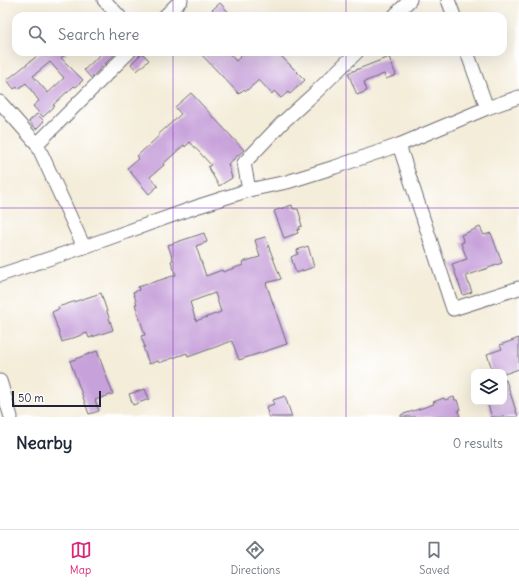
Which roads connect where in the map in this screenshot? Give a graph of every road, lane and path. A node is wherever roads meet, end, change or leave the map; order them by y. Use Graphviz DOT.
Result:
graph roads {
  1 [pos="104,0"];
  2 [pos="181,0"];
  3 [pos="410,0"];
  4 [pos="448,0"];
  5 [pos="114,12"];
  6 [pos="169,12"];
  7 [pos="398,12"];
  8 [pos="452,12"];
  9 [pos="125,56"];
  10 [pos="353,56"];
  11 [pos="468,56"];
  12 [pos="519,97"];
  13 [pos="0,102"];
  14 [pos="487,108"];
  15 [pos="37,144"];
  16 [pos="399,145"];
  17 [pos="249,190"];
  18 [pos="84,247"];
  19 [pos="0,275"];
  20 [pos="519,288"];
  21 [pos="0,381"];
  22 [pos="7,416"];
  1 -- 5 [label="street"];
  2 -- 6 [label="street"];
  3 -- 7 [label="street"];
  4 -- 8 [label="street"];
  9 -- 15 [label="street"];
  10 -- 17 [label="street"];
  11 -- 14 [label="street"];
  12 -- 14 [label="street"];
  13 -- 15 [label="street"];
  14 -- 16 [label="street"];
  15 -- 18 [label="street"];
  16 -- 17 [label="street"];
  16 -- 20 [label="street"];
  17 -- 18 [label="street"];
  18 -- 19 [label="street"];
  21 -- 22 [label="street"];
}
